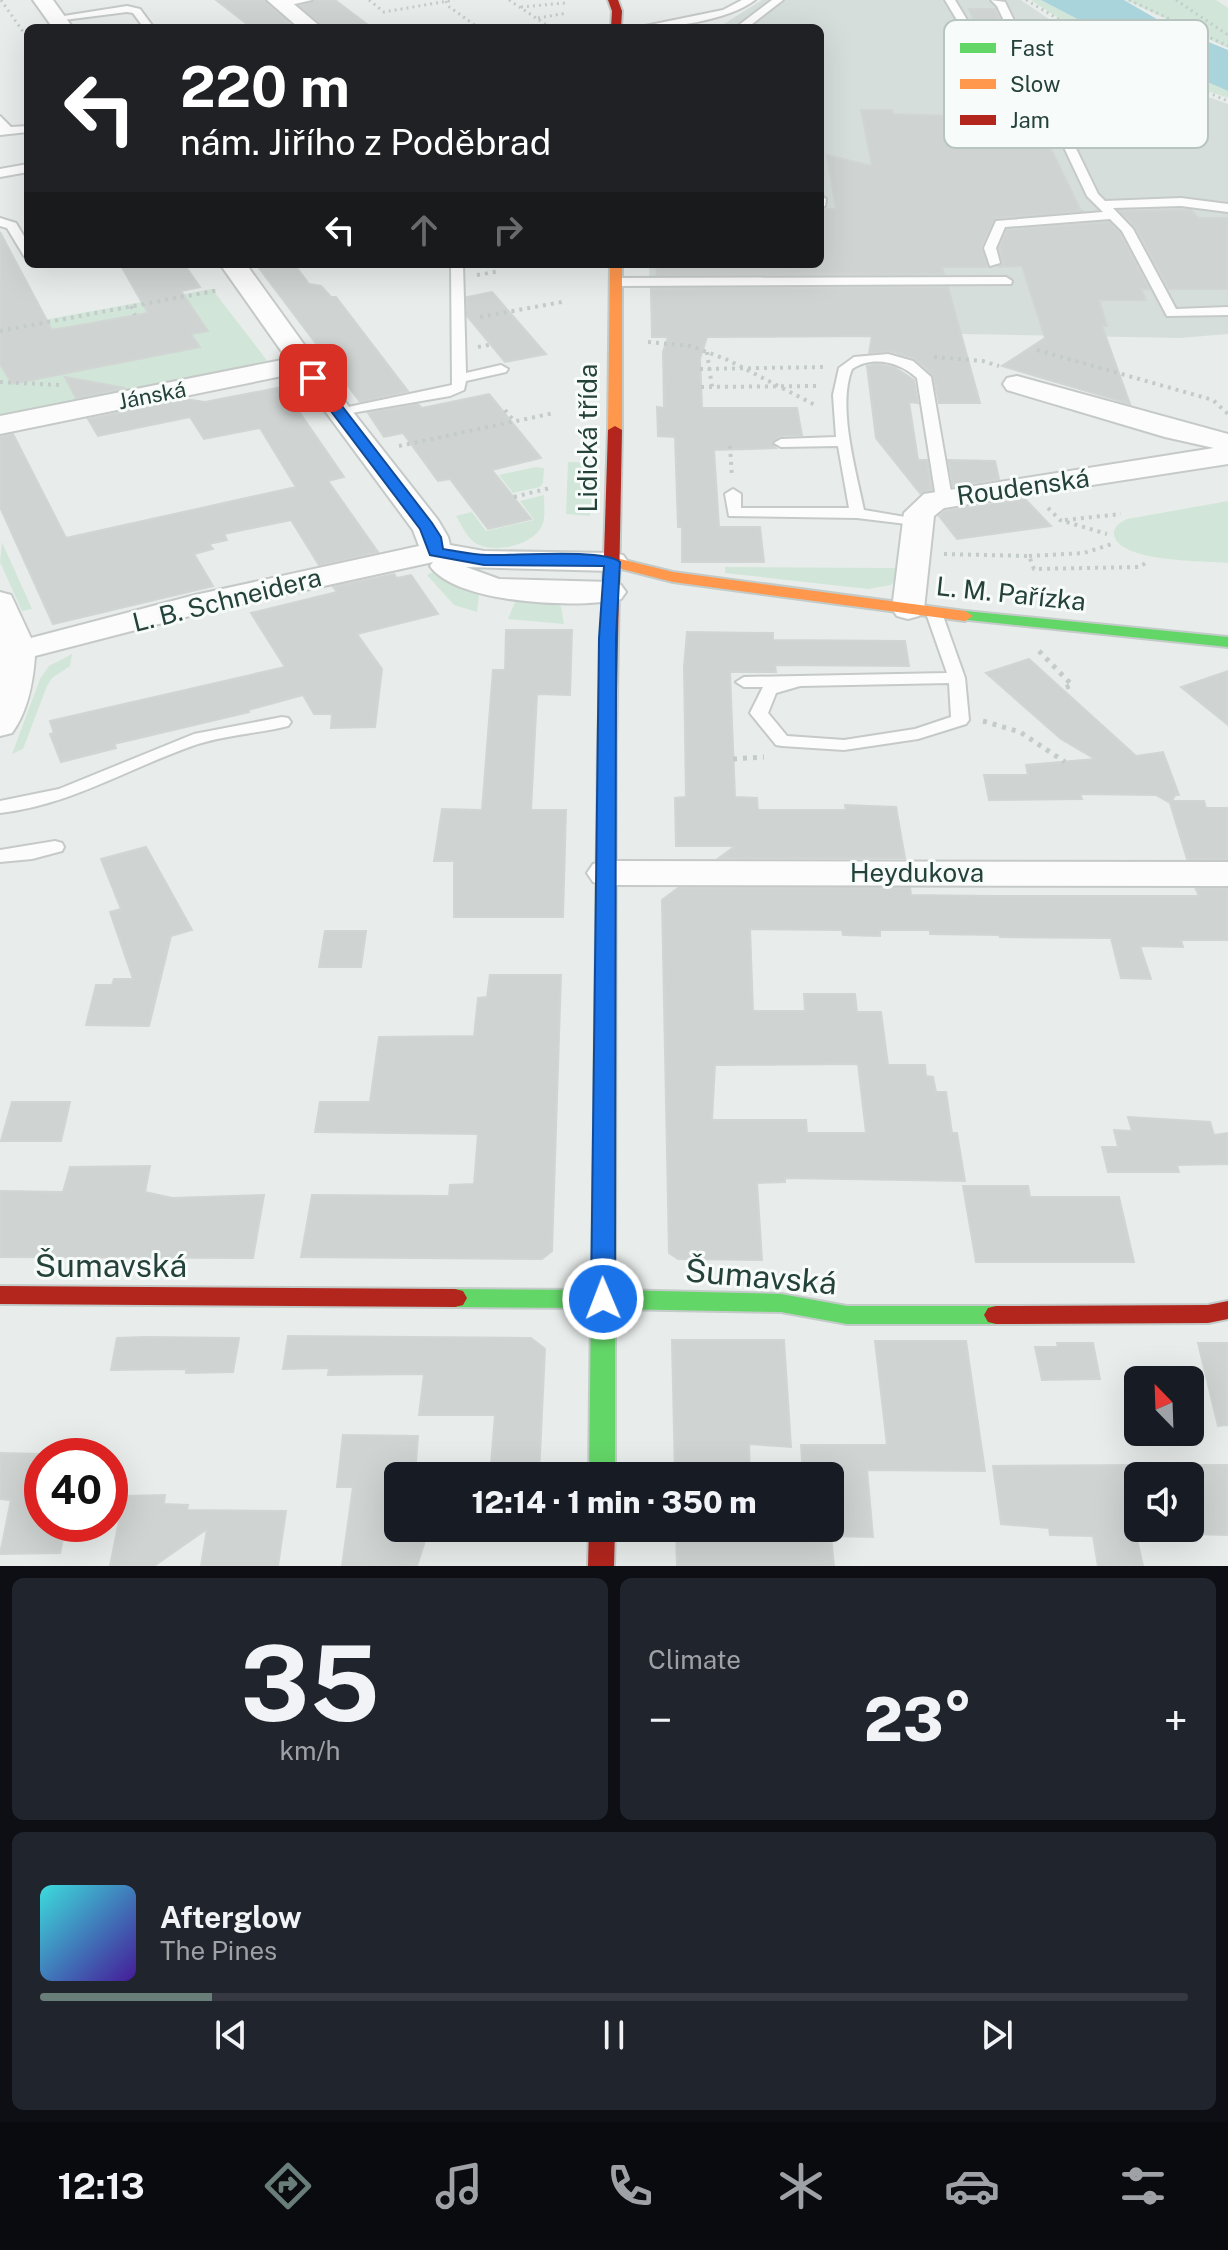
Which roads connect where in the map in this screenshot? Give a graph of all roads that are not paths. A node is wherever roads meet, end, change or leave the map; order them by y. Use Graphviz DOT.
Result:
graph roads {
  1 [pos="43,0"];
  2 [pos="307,0"];
  3 [pos="613,0"];
  4 [pos="750,0"];
  5 [pos="778,0"];
  6 [pos="950,0"];
  7 [pos="996,0"];
  8 [pos="280,2"];
  9 [pos="963,20"];
  10 [pos="1009,20"];
  11 [pos="60,23"];
  12 [pos="146,24"];
  13 [pos="307,24"];
  14 [pos="616,24"];
  15 [pos="662,24"];
  16 [pos="745,24"];
  17 [pos="0,119"];
  18 [pos="24,130"];
  19 [pos="4,132"];
  20 [pos="1070,148"];
  21 [pos="24,169"];
  22 [pos="0,173"];
  23 [pos="1228,208"];
  24 [pos="1108,210"];
  25 [pos="0,222"];
  26 [pos="24,246"];
  27 [pos="994,263"];
  28 [pos="236,268"];
  29 [pos="457,268"];
  30 [pos="616,273"];
  31 [pos="1006,281"];
  32 [pos="1228,311"];
  33 [pos="303,364"];
  34 [pos="501,369"];
  35 [pos="461,378"];
  36 [pos="1017,384"];
  37 [pos="339,413"];
  38 [pos="0,425"];
  39 [pos="845,441"];
  40 [pos="781,443"];
  41 [pos="1228,443"];
  42 [pos="1228,455"];
  43 [pos="733,494"];
  44 [pos="944,498"];
  45 [pos="857,513"];
  46 [pos="917,538"];
  47 [pos="435,552"];
  48 [pos="616,582"];
  49 [pos="789,593"];
  50 [pos="673,596"];
  51 [pos="0,602"];
  52 [pos="921,611"];
  53 [pos="1228,642"];
  54 [pos="19,650"];
  55 [pos="957,678"];
  56 [pos="799,681"];
  57 [pos="744,682"];
  58 [pos="8,686"];
  59 [pos="282,722"];
  60 [pos="0,724"];
  61 [pos="0,807"];
  62 [pos="55,847"];
  63 [pos="0,856"];
  64 [pos="606,873"];
  65 [pos="1228,874"];
  66 [pos="0,1295"];
  67 [pos="603,1299"];
  68 [pos="1228,1310"];
  69 [pos="602,1462"];
  70 [pos="602,1542"];
  71 [pos="601,1566"];
  1 -- 11 [label="street"];
  2 -- 8 [label="lane"];
  3 -- 14 [label="street"];
  4 -- 15 [label="lane"];
  5 -- 16 [label="lane"];
  6 -- 9 [label="lane"];
  7 -- 10 [label="lane"];
  8 -- 13 [label="street"];
  11 -- 12 [label="lane"];
  17 -- 19 [label="lane"];
  18 -- 19 [label="lane"];
  20 -- 24 [label="lane"];
  21 -- 22 [label="lane"];
  23 -- 24 [label="lane"];
  24 -- 27 [label="lane"];
  24 -- 32 [label="lane"];
  25 -- 26 [label="lane"];
  28 -- 33 [label="street"];
  29 -- 35 [label="lane"];
  30 -- 31 [label="lane"];
  30 -- 48 [label="street, Lidická třída"];
  33 -- 37 [label="street"];
  33 -- 38 [label="street, Jánská"];
  34 -- 35 [label="lane"];
  35 -- 37 [label="lane"];
  36 -- 41 [label="street"];
  37 -- 47 [label="street"];
  39 -- 40 [label="lane"];
  39 -- 44 [label="lane"];
  39 -- 45 [label="lane"];
  42 -- 44 [label="street, Roudenská"];
  43 -- 45 [label="lane"];
  44 -- 46 [label="street, Roudenská"];
  45 -- 46 [label="lane"];
  46 -- 52 [label="street"];
  47 -- 48 [label="street"];
  47 -- 54 [label="street, L. B. Schneidera"];
  48 -- 49 [label="street"];
  48 -- 64 [label="street, Lidická třída"];
  49 -- 50 [label="street"];
  49 -- 52 [label="street, L. M. Pařízka"];
  51 -- 54 [label="street"];
  52 -- 53 [label="street, L. M. Pařízka"];
  52 -- 55 [label="lane"];
  54 -- 58 [label="street"];
  55 -- 56 [label="lane"];
  55 -- 56 [label="lane"];
  56 -- 57 [label="lane"];
  58 -- 60 [label="street"];
  59 -- 61 [label="lane"];
  62 -- 63 [label="lane"];
  64 -- 65 [label="street, Heydukova"];
  64 -- 67 [label="street, Lidická třída"];
  66 -- 67 [label="street, Šumavská"];
  67 -- 68 [label="street, Šumavská"];
  67 -- 69 [label="street, Lidická třída"];
  70 -- 71 [label="street"];
}
